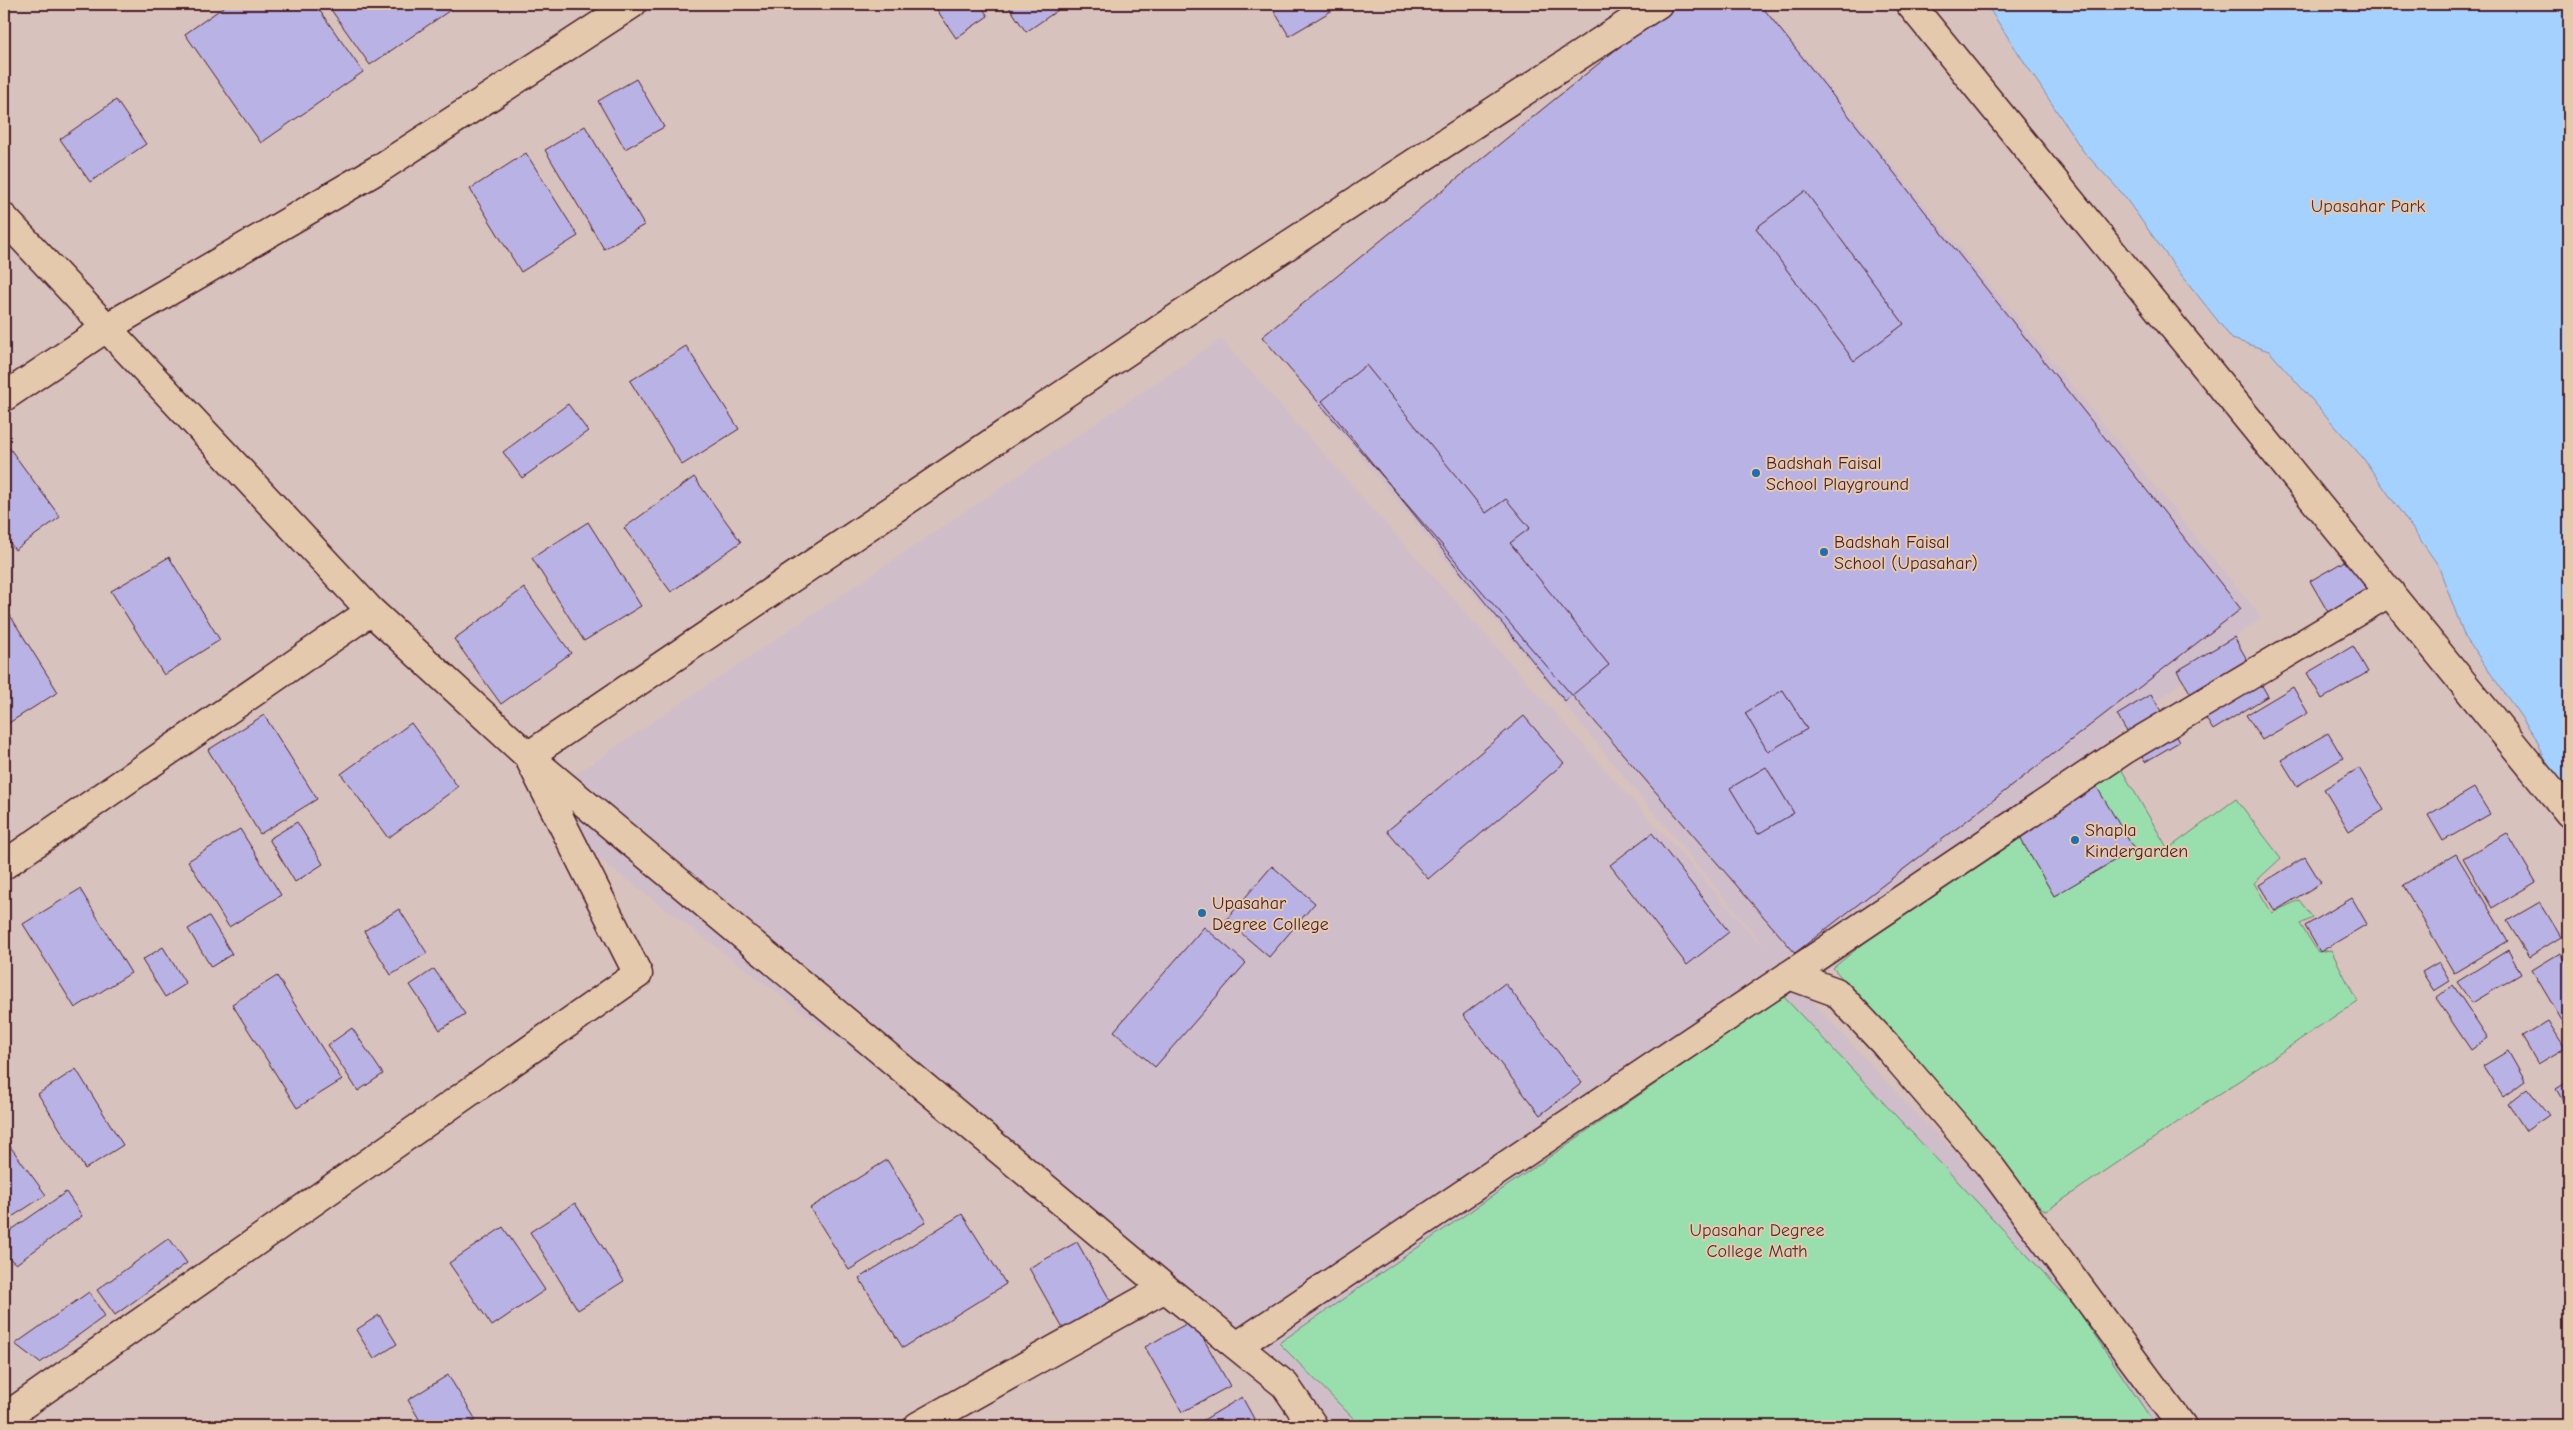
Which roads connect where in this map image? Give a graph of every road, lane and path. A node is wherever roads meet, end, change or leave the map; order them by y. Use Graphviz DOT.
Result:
graph roads {
  1 [pos="632,4"];
  2 [pos="1658,4"];
  3 [pos="1910,4"];
  4 [pos="4,218"];
  5 [pos="106,328"];
  6 [pos="4,397"];
  7 [pos="2390,592"];
  8 [pos="371,611"];
  9 [pos="528,756"];
  10 [pos="2569,813"];
  11 [pos="4,865"];
  12 [pos="1789,975"];
  13 [pos="1165,1288"];
  14 [pos="1237,1346"];
  15 [pos="4,1418"];
  16 [pos="918,1426"];
  17 [pos="1313,1426"];
  18 [pos="2182,1426"];
  1 -- 5 [label="street"];
  2 -- 9 [label="street"];
  3 -- 7 [label="street"];
  4 -- 5 [label="street"];
  5 -- 6 [label="street"];
  5 -- 8 [label="street"];
  7 -- 10 [label="street"];
  7 -- 12 [label="street"];
  8 -- 9 [label="street"];
  8 -- 11 [label="street"];
  9 -- 13 [label="street"];
  9 -- 15 [label="street"];
  12 -- 14 [label="street"];
  12 -- 18 [label="street"];
  13 -- 14 [label="street"];
  13 -- 16 [label="street"];
  14 -- 17 [label="street"];
}
